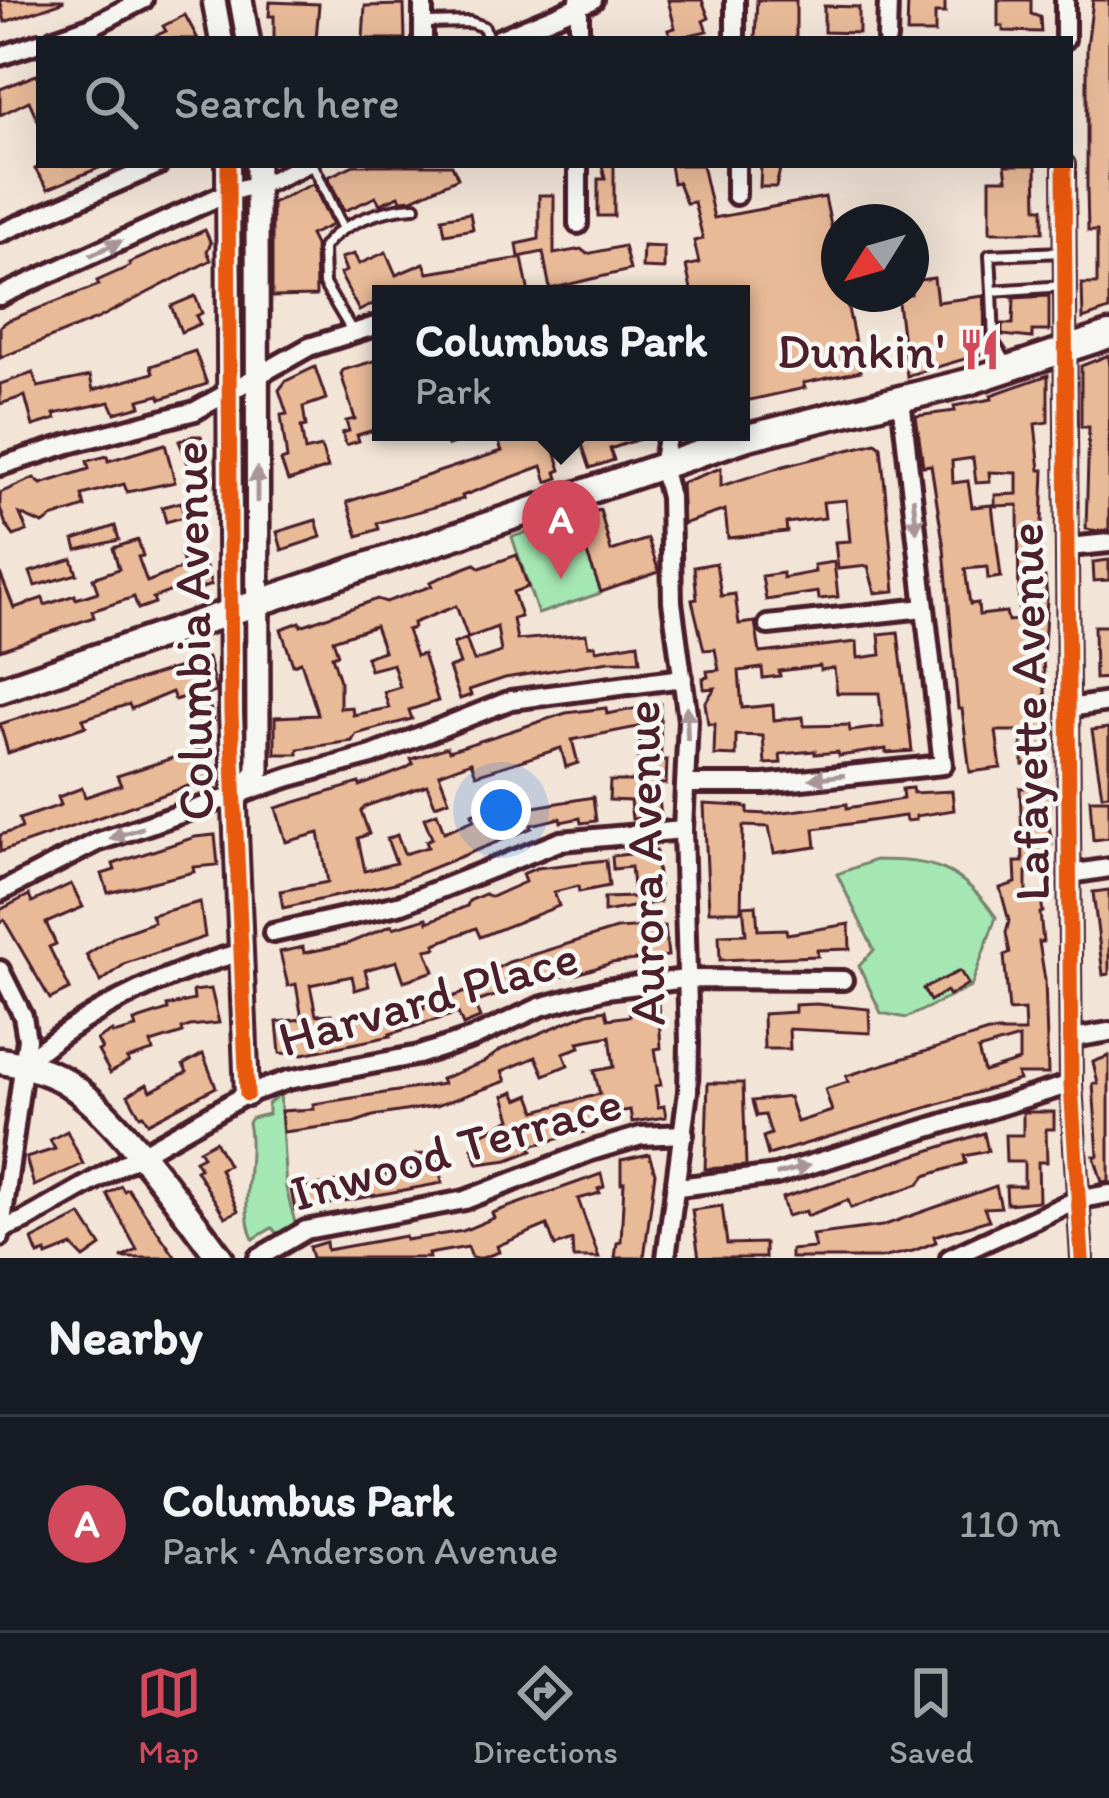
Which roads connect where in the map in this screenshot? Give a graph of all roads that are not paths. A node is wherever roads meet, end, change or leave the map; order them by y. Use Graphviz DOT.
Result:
graph roads {
  1 [pos="142,0"];
  2 [pos="214,0"];
  3 [pos="242,0"];
  4 [pos="423,0"];
  5 [pos="735,0"];
  6 [pos="888,0"];
  7 [pos="1065,0"];
  8 [pos="584,2"];
  9 [pos="423,31"];
  10 [pos="63,36"];
  11 [pos="220,36"];
  12 [pos="248,36"];
  13 [pos="487,36"];
  14 [pos="506,36"];
  15 [pos="579,36"];
  16 [pos="735,36"];
  17 [pos="887,36"];
  18 [pos="1065,36"];
  19 [pos="36,45"];
  20 [pos="0,56"];
  21 [pos="151,168"];
  22 [pos="228,168"];
  23 [pos="293,168"];
  24 [pos="311,168"];
  25 [pos="578,168"];
  26 [pos="736,168"];
  27 [pos="1064,168"];
  28 [pos="257,175"];
  29 [pos="229,192"];
  30 [pos="736,195"];
  31 [pos="415,207"];
  32 [pos="578,224"];
  33 [pos="343,229"];
  34 [pos="0,233"];
  35 [pos="1064,252"];
  36 [pos="1064,286"];
  37 [pos="992,292"];
  38 [pos="0,296"];
  39 [pos="372,326"];
  40 [pos="352,331"];
  41 [pos="1109,335"];
  42 [pos="1064,351"];
  43 [pos="1011,368"];
  44 [pos="257,374"];
  45 [pos="230,394"];
  46 [pos="901,399"];
  47 [pos="750,437"];
  48 [pos="666,441"];
  49 [pos="736,441"];
  50 [pos="0,466"];
  51 [pos="662,466"];
  52 [pos="1109,543"];
  53 [pos="1069,547"];
  54 [pos="258,602"];
  55 [pos="924,608"];
  56 [pos="232,610"];
  57 [pos="768,626"];
  58 [pos="683,678"];
  59 [pos="0,690"];
  60 [pos="1109,702"];
  61 [pos="1069,708"];
  62 [pos="686,784"];
  63 [pos="237,797"];
  64 [pos="683,830"];
  65 [pos="1109,868"];
  66 [pos="1071,874"];
  67 [pos="0,892"];
  68 [pos="273,933"];
  69 [pos="241,952"];
  70 [pos="0,970"];
  71 [pos="686,979"];
  72 [pos="843,980"];
  73 [pos="1109,1032"];
  74 [pos="1072,1038"];
  75 [pos="12,1062"];
  76 [pos="1071,1084"];
  77 [pos="247,1094"];
  78 [pos="684,1134"];
  79 [pos="139,1157"];
  80 [pos="678,1186"];
  81 [pos="1109,1194"];
  82 [pos="1076,1200"];
  83 [pos="0,1233"];
  84 [pos="289,1237"];
  85 [pos="220,1258"];
  86 [pos="258,1258"];
  87 [pos="295,1258"];
  88 [pos="666,1258"];
  89 [pos="950,1258"];
  90 [pos="1082,1258"];
  1 -- 10 [label="street"];
  2 -- 11 [label="street"];
  3 -- 12 [label="street"];
  4 -- 9 [label="street"];
  5 -- 16 [label="street"];
  6 -- 17 [label="street"];
  7 -- 18 [label="street"];
  8 -- 14 [label="street"];
  8 -- 15 [label="street"];
  9 -- 13 [label="lane"];
  19 -- 20 [label="street"];
  21 -- 34 [label="street"];
  22 -- 29 [label="street, Columbia Avenue"];
  23 -- 28 [label="street"];
  24 -- 33 [label="lane"];
  25 -- 32 [label="street"];
  26 -- 30 [label="street"];
  27 -- 35 [label="street, Lafayette Avenue"];
  28 -- 29 [label="street"];
  28 -- 44 [label="street, Columbia Avenue"];
  38 -- 29 [label="street, one-way"];
  29 -- 45 [label="street, Columbia Avenue"];
  31 -- 33 [label="lane"];
  33 -- 40 [label="lane"];
  35 -- 36 [label="street, Lafayette Avenue"];
  35 -- 37 [label="lane"];
  36 -- 37 [label="lane"];
  36 -- 42 [label="street, Lafayette Avenue"];
  37 -- 43 [label="lane"];
  39 -- 40 [label="street"];
  40 -- 44 [label="street"];
  41 -- 42 [label="main road"];
  42 -- 43 [label="main road"];
  42 -- 53 [label="street, Lafayette Avenue"];
  43 -- 46 [label="main road"];
  44 -- 45 [label="street"];
  54 -- 44 [label="street, Columbia Avenue, one-way"];
  45 -- 50 [label="street"];
  45 -- 56 [label="street, Columbia Avenue"];
  46 -- 47 [label="main road"];
  46 -- 55 [label="street, one-way"];
  48 -- 51 [label="street, Aurora Avenue"];
  49 -- 51 [label="main road"];
  51 -- 54 [label="main road"];
  51 -- 58 [label="street, Aurora Avenue"];
  52 -- 53 [label="street"];
  53 -- 61 [label="street, Lafayette Avenue"];
  54 -- 56 [label="main road"];
  54 -- 63 [label="street, Columbia Avenue"];
  55 -- 57 [label="street"];
  55 -- 62 [label="street, one-way"];
  56 -- 59 [label="main road"];
  56 -- 63 [label="street, Columbia Avenue"];
  62 -- 58 [label="street, Aurora Avenue, one-way"];
  58 -- 63 [label="street"];
  60 -- 61 [label="street"];
  61 -- 66 [label="street, Lafayette Avenue"];
  62 -- 64 [label="street, Aurora Avenue"];
  63 -- 67 [label="street, one-way"];
  63 -- 69 [label="street, Columbia Avenue"];
  64 -- 68 [label="street"];
  64 -- 71 [label="street, Aurora Avenue"];
  65 -- 66 [label="street"];
  66 -- 74 [label="street, Lafayette Avenue"];
  69 -- 75 [label="street"];
  69 -- 77 [label="street, Columbia Avenue"];
  70 -- 75 [label="street"];
  71 -- 72 [label="street, Harvard Place"];
  71 -- 77 [label="street, Harvard Place"];
  71 -- 78 [label="street, Aurora Avenue"];
  73 -- 74 [label="street"];
  74 -- 76 [label="street, Lafayette Avenue"];
  75 -- 79 [label="main road"];
  75 -- 83 [label="street"];
  80 -- 76 [label="street, one-way"];
  76 -- 82 [label="street, Lafayette Avenue"];
  77 -- 79 [label="street, Harvard Place"];
  78 -- 80 [label="street, Aurora Avenue"];
  78 -- 84 [label="street, Inwood Terrace"];
  79 -- 83 [label="street, Harvard Place"];
  79 -- 85 [label="main road"];
  80 -- 88 [label="street, Aurora Avenue"];
  81 -- 82 [label="street"];
  82 -- 89 [label="street"];
  82 -- 90 [label="street, Lafayette Avenue"];
  84 -- 86 [label="street, Inwood Terrace"];
  84 -- 87 [label="street"];
}
